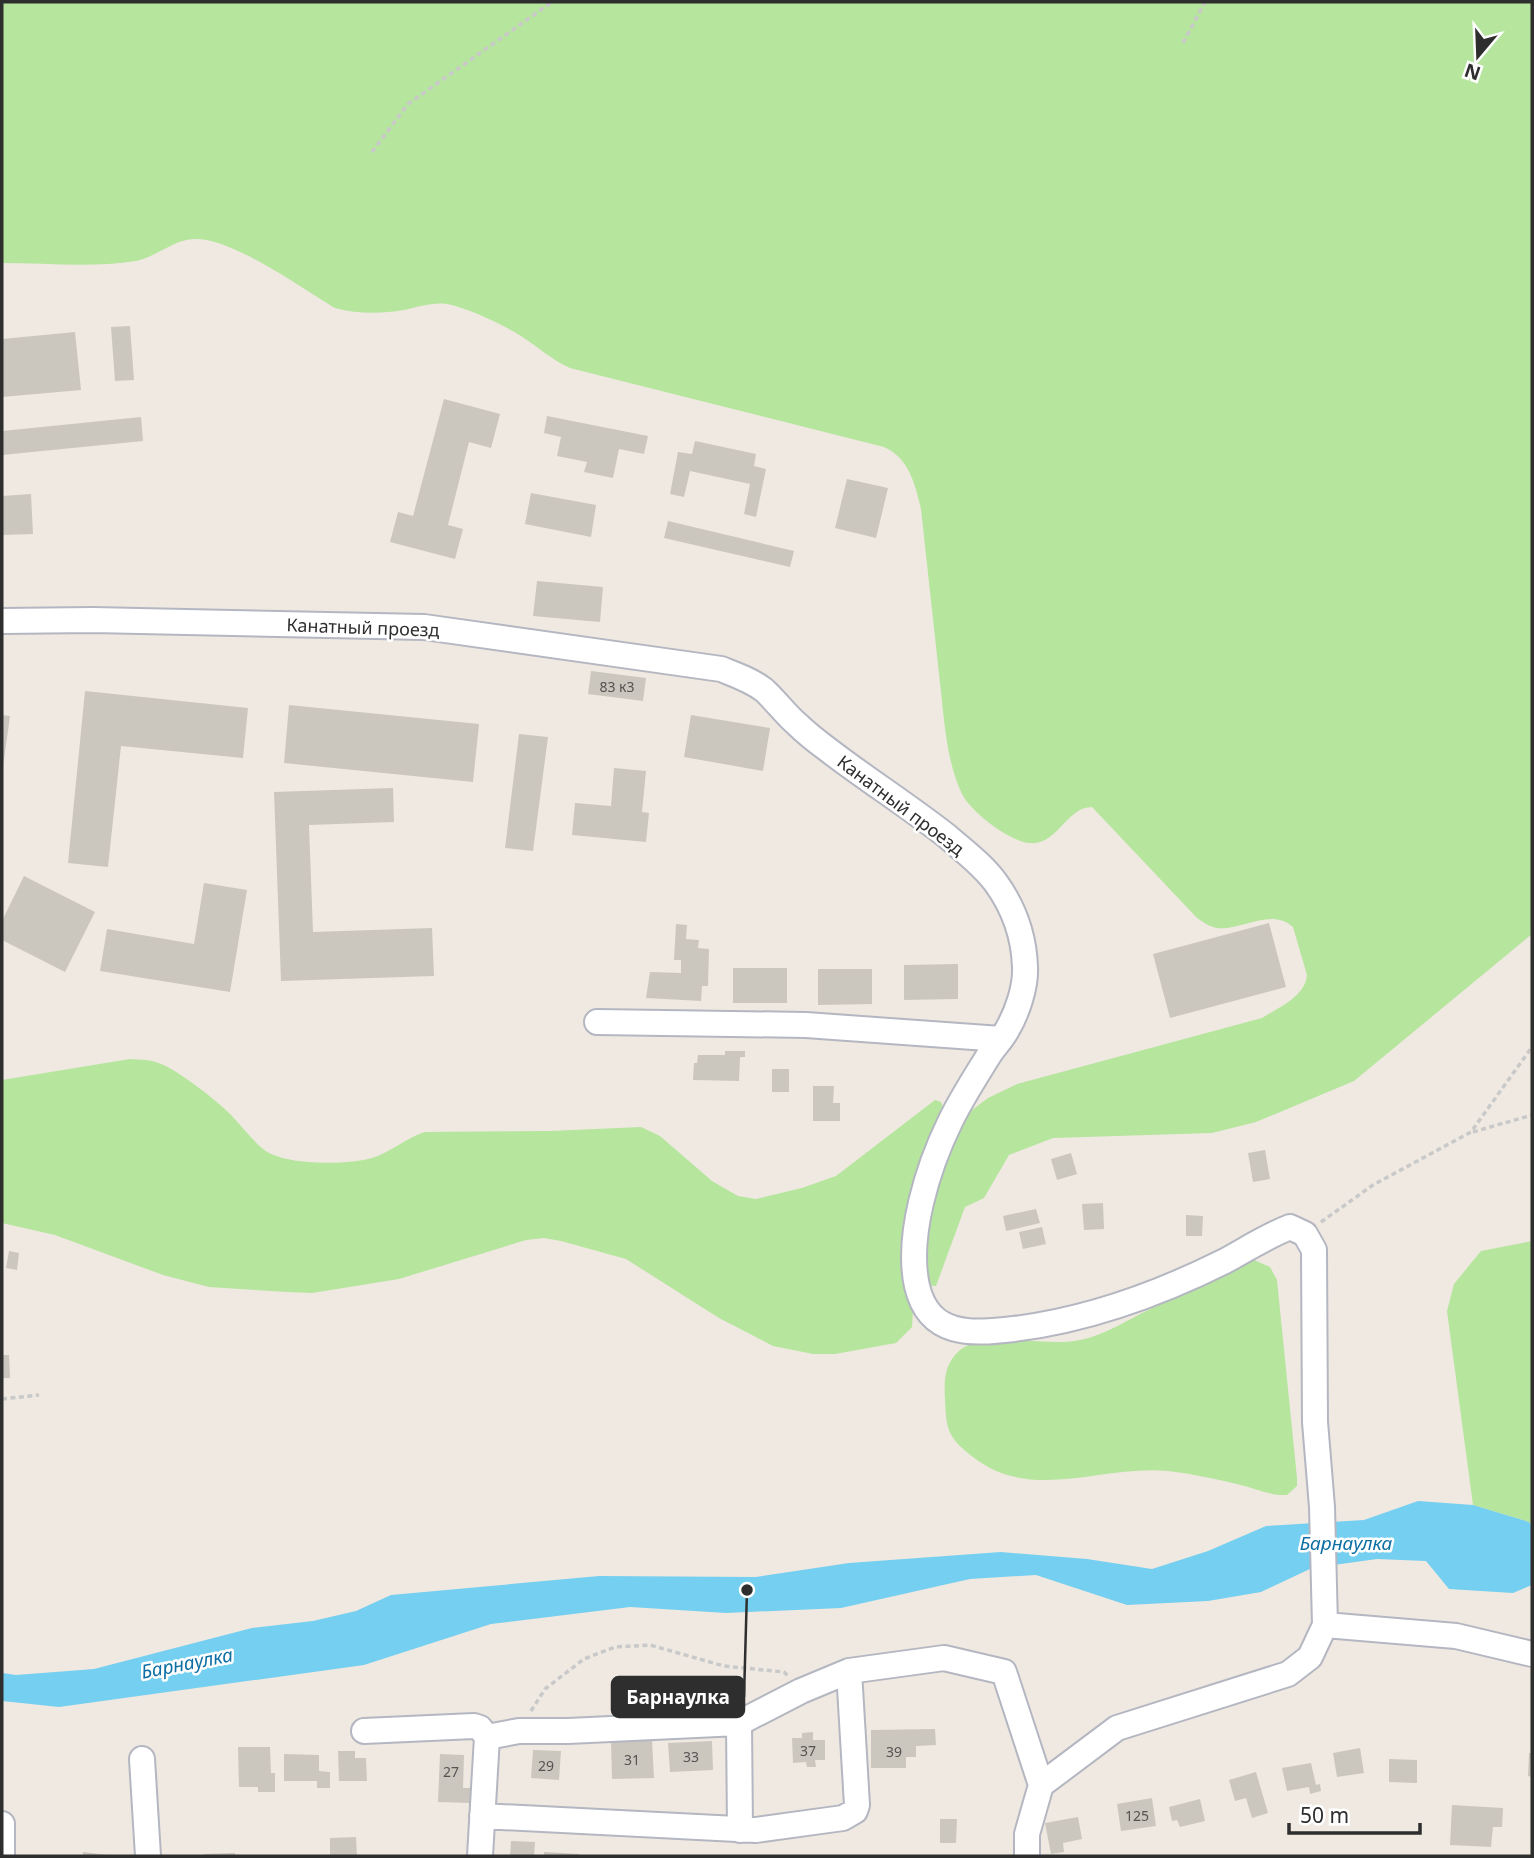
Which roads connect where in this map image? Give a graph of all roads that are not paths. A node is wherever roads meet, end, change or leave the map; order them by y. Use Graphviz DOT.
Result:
graph roads {
  1 [pos="2,621"];
  2 [pos="597,1022"];
  3 [pos="996,1046"];
  4 [pos="1325,1625"];
  5 [pos="1532,1654"];
  6 [pos="849,1671"];
  7 [pos="739,1723"];
  8 [pos="364,1731"];
  9 [pos="487,1737"];
  10 [pos="142,1759"];
  11 [pos="1041,1785"];
  12 [pos="482,1816"];
  13 [pos="2,1825"];
  14 [pos="740,1830"];
  15 [pos="2,1856"];
  16 [pos="148,1856"];
  17 [pos="480,1856"];
  18 [pos="1027,1856"];
  1 -- 3 [label="street, Канатный проезд"];
  2 -- 3 [label="street"];
  3 -- 4 [label="street, Канатный проезд"];
  4 -- 5 [label="street"];
  4 -- 11 [label="street"];
  6 -- 7 [label="street"];
  6 -- 11 [label="street"];
  6 -- 14 [label="street"];
  7 -- 9 [label="street"];
  7 -- 14 [label="street"];
  8 -- 9 [label="street"];
  9 -- 12 [label="street"];
  10 -- 16 [label="street"];
  11 -- 18 [label="street"];
  12 -- 14 [label="street"];
  12 -- 17 [label="street"];
  13 -- 15 [label="street"];
}
